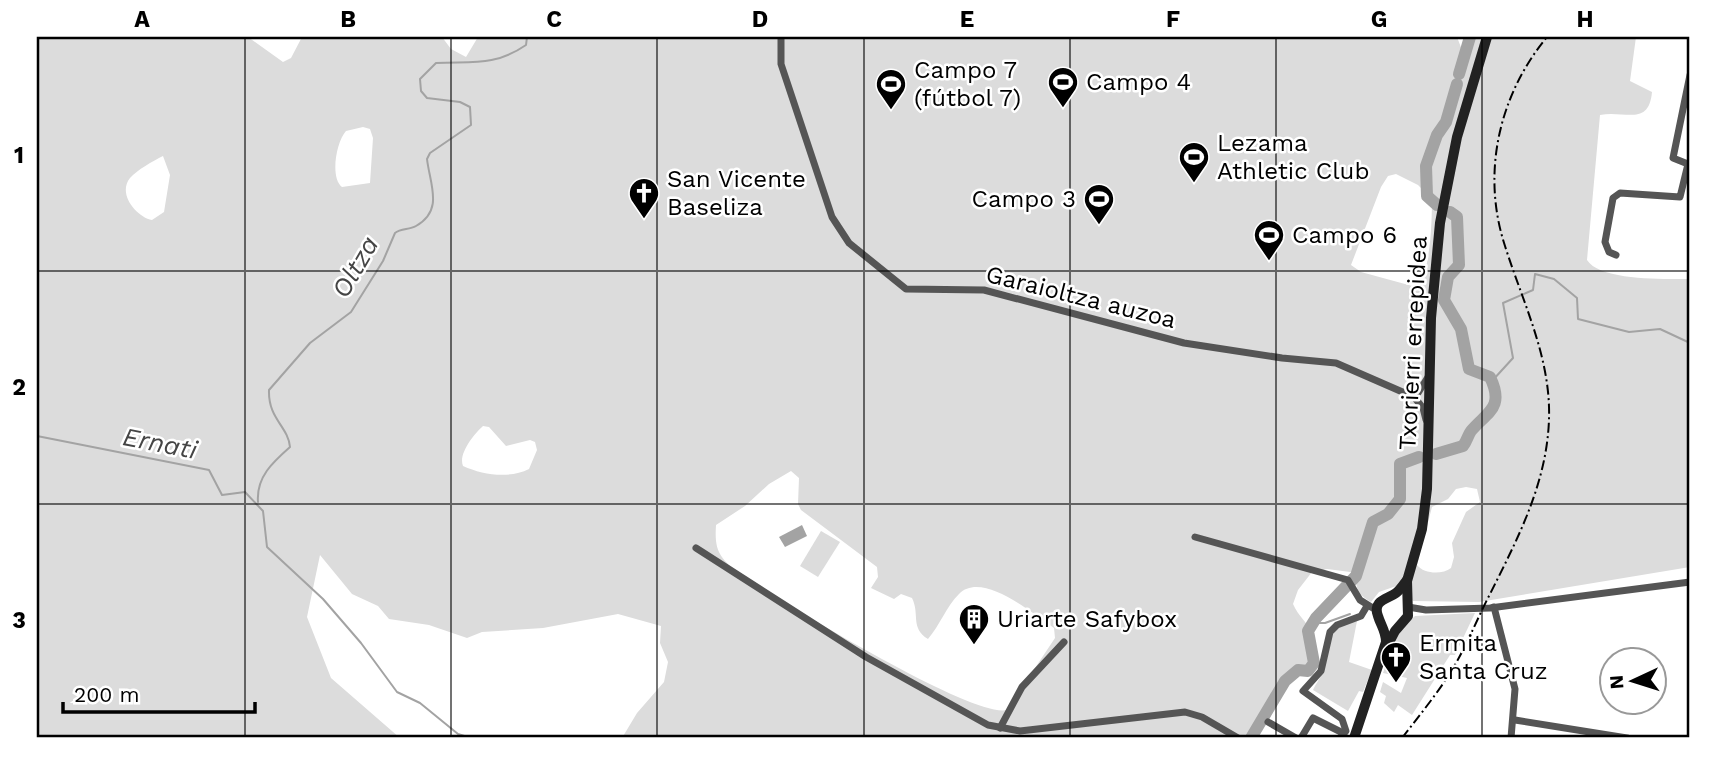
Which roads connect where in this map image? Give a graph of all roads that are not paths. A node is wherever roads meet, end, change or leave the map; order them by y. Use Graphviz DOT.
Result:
graph roads {
  1 [pos="781,37"];
  2 [pos="1487,37"];
  3 [pos="1690,75"];
  4 [pos="1616,255"];
  5 [pos="1430,364"];
  6 [pos="1417,396"];
  7 [pos="1430,398"];
  8 [pos="1429,436"];
  9 [pos="1195,537"];
  10 [pos="696,548"];
  11 [pos="1411,571"];
  12 [pos="1690,582"];
  13 [pos="1394,595"];
  14 [pos="1494,607"];
  15 [pos="1372,608"];
  16 [pos="1407,609"];
  17 [pos="1381,622"];
  18 [pos="1399,626"];
  19 [pos="1064,642"];
  20 [pos="1383,654"];
  21 [pos="1515,720"];
  22 [pos="1268,722"];
  23 [pos="1000,728"];
  24 [pos="1341,736"];
  25 [pos="1238,738"];
  26 [pos="1299,738"];
  27 [pos="1354,738"];
  28 [pos="1511,738"];
  29 [pos="1627,738"];
  1 -- 6 [label="street, Garaioltza auzoa"];
  2 -- 5 [label="street, Txorierri errepidea"];
  3 -- 4 [label="street"];
  5 -- 6 [label="street"];
  5 -- 7 [label="street, Txorierri errepidea"];
  6 -- 7 [label="street"];
  6 -- 8 [label="street"];
  7 -- 8 [label="street, Txorierri errepidea"];
  8 -- 11 [label="street, Txorierri errepidea"];
  9 -- 15 [label="street"];
  10 -- 23 [label="street"];
  11 -- 13 [label="street, Txorierri errepidea"];
  11 -- 16 [label="street, Txorierri errepidea"];
  12 -- 14 [label="street"];
  13 -- 15 [label="street, Txorierri errepidea"];
  13 -- 16 [label="street"];
  14 -- 16 [label="street"];
  14 -- 21 [label="street"];
  15 -- 17 [label="street"];
  15 -- 24 [label="street"];
  16 -- 18 [label="street"];
  17 -- 18 [label="street"];
  17 -- 20 [label="street"];
  18 -- 20 [label="street"];
  19 -- 23 [label="street"];
  20 -- 27 [label="street"];
  21 -- 28 [label="street"];
  21 -- 29 [label="street"];
  22 -- 26 [label="street"];
  23 -- 25 [label="street"];
  24 -- 26 [label="street"];
}
